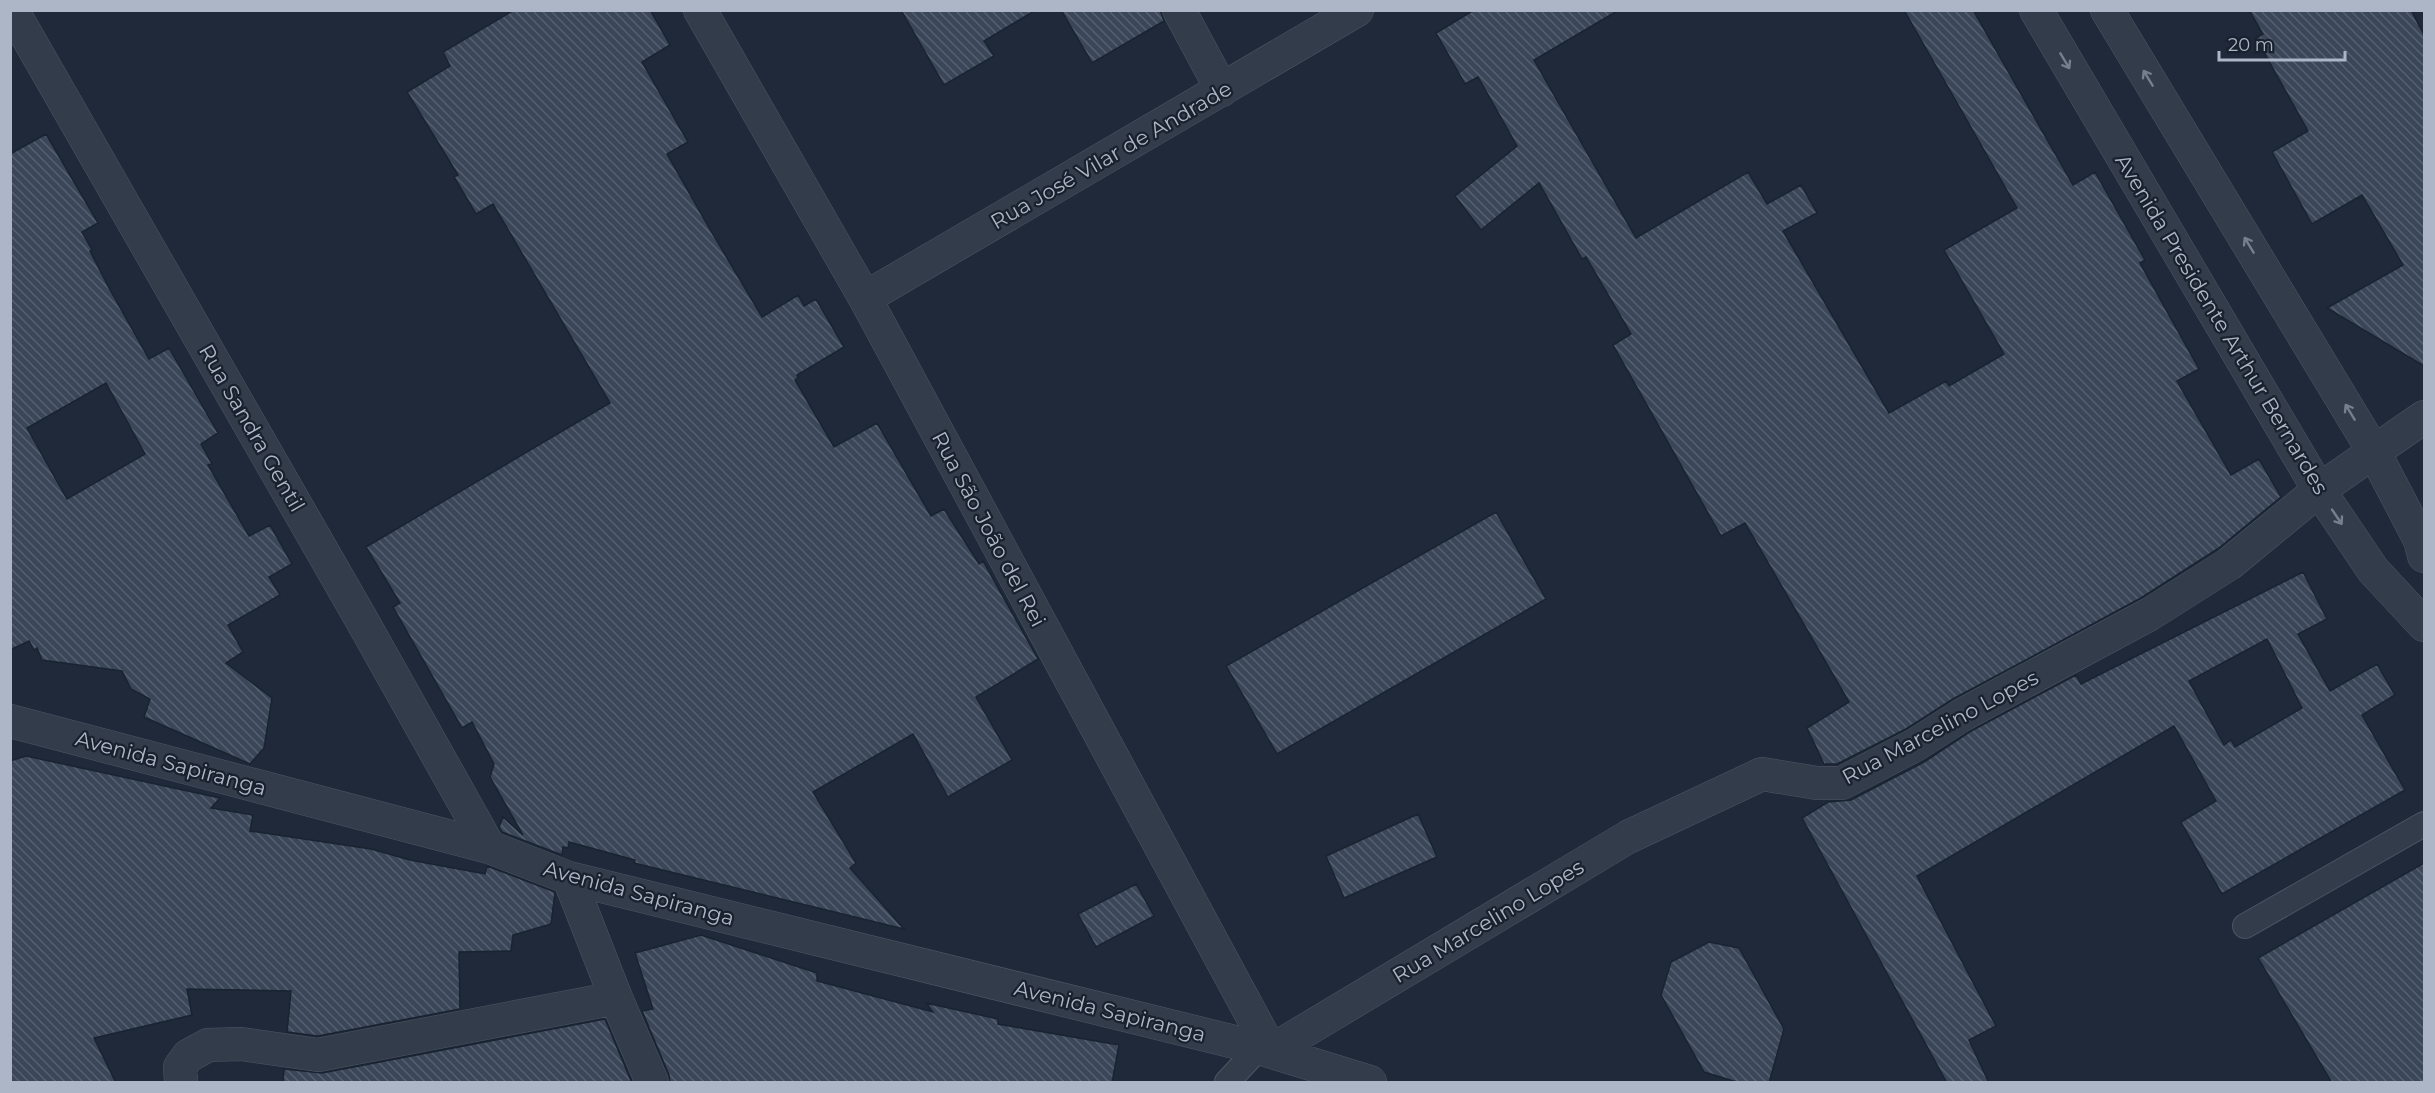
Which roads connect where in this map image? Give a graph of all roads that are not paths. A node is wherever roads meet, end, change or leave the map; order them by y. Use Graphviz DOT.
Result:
graph roads {
  1 [pos="12,10"];
  2 [pos="700,10"];
  3 [pos="1179,10"];
  4 [pos="1357,10"];
  5 [pos="2036,10"];
  6 [pos="2107,10"];
  7 [pos="1222,90"];
  8 [pos="865,298"];
  9 [pos="2424,417"];
  10 [pos="2374,452"];
  11 [pos="2319,489"];
  12 [pos="2424,556"];
  13 [pos="2424,626"];
  14 [pos="14,725"];
  15 [pos="2424,824"];
  16 [pos="489,847"];
  17 [pos="569,878"];
  18 [pos="2245,926"];
  19 [pos="616,998"];
  20 [pos="1265,1050"];
  21 [pos="180,1083"];
  22 [pos="652,1083"];
  23 [pos="1227,1083"];
  24 [pos="1370,1083"];
  1 -- 16 [label="street, Rua Sandra Gentil"];
  2 -- 8 [label="street, Rua São João del Rei"];
  3 -- 7 [label="street"];
  4 -- 7 [label="street, Rua José Vilar de Andrade"];
  5 -- 11 [label="street, Avenida Presidente Arthur Bernardes, one-way"];
  10 -- 6 [label="street, one-way"];
  7 -- 8 [label="street, Rua José Vilar de Andrade"];
  8 -- 20 [label="street, Rua São João del Rei"];
  9 -- 10 [label="street, Rua Marcelino Lopes"];
  10 -- 11 [label="street, Rua Marcelino Lopes"];
  10 -- 12 [label="street"];
  11 -- 13 [label="street, Avenida Presidente Arthur Bernardes, one-way"];
  11 -- 20 [label="street, Rua Marcelino Lopes"];
  14 -- 16 [label="street, Avenida Sapiranga"];
  15 -- 18 [label="lane"];
  16 -- 17 [label="street, Avenida Sapiranga"];
  17 -- 19 [label="street"];
  17 -- 20 [label="street, Avenida Sapiranga"];
  19 -- 21 [label="street"];
  19 -- 22 [label="street"];
  20 -- 23 [label="lane, Rua Marcelino Lopes"];
  20 -- 24 [label="street, Avenida Sapiranga"];
}
